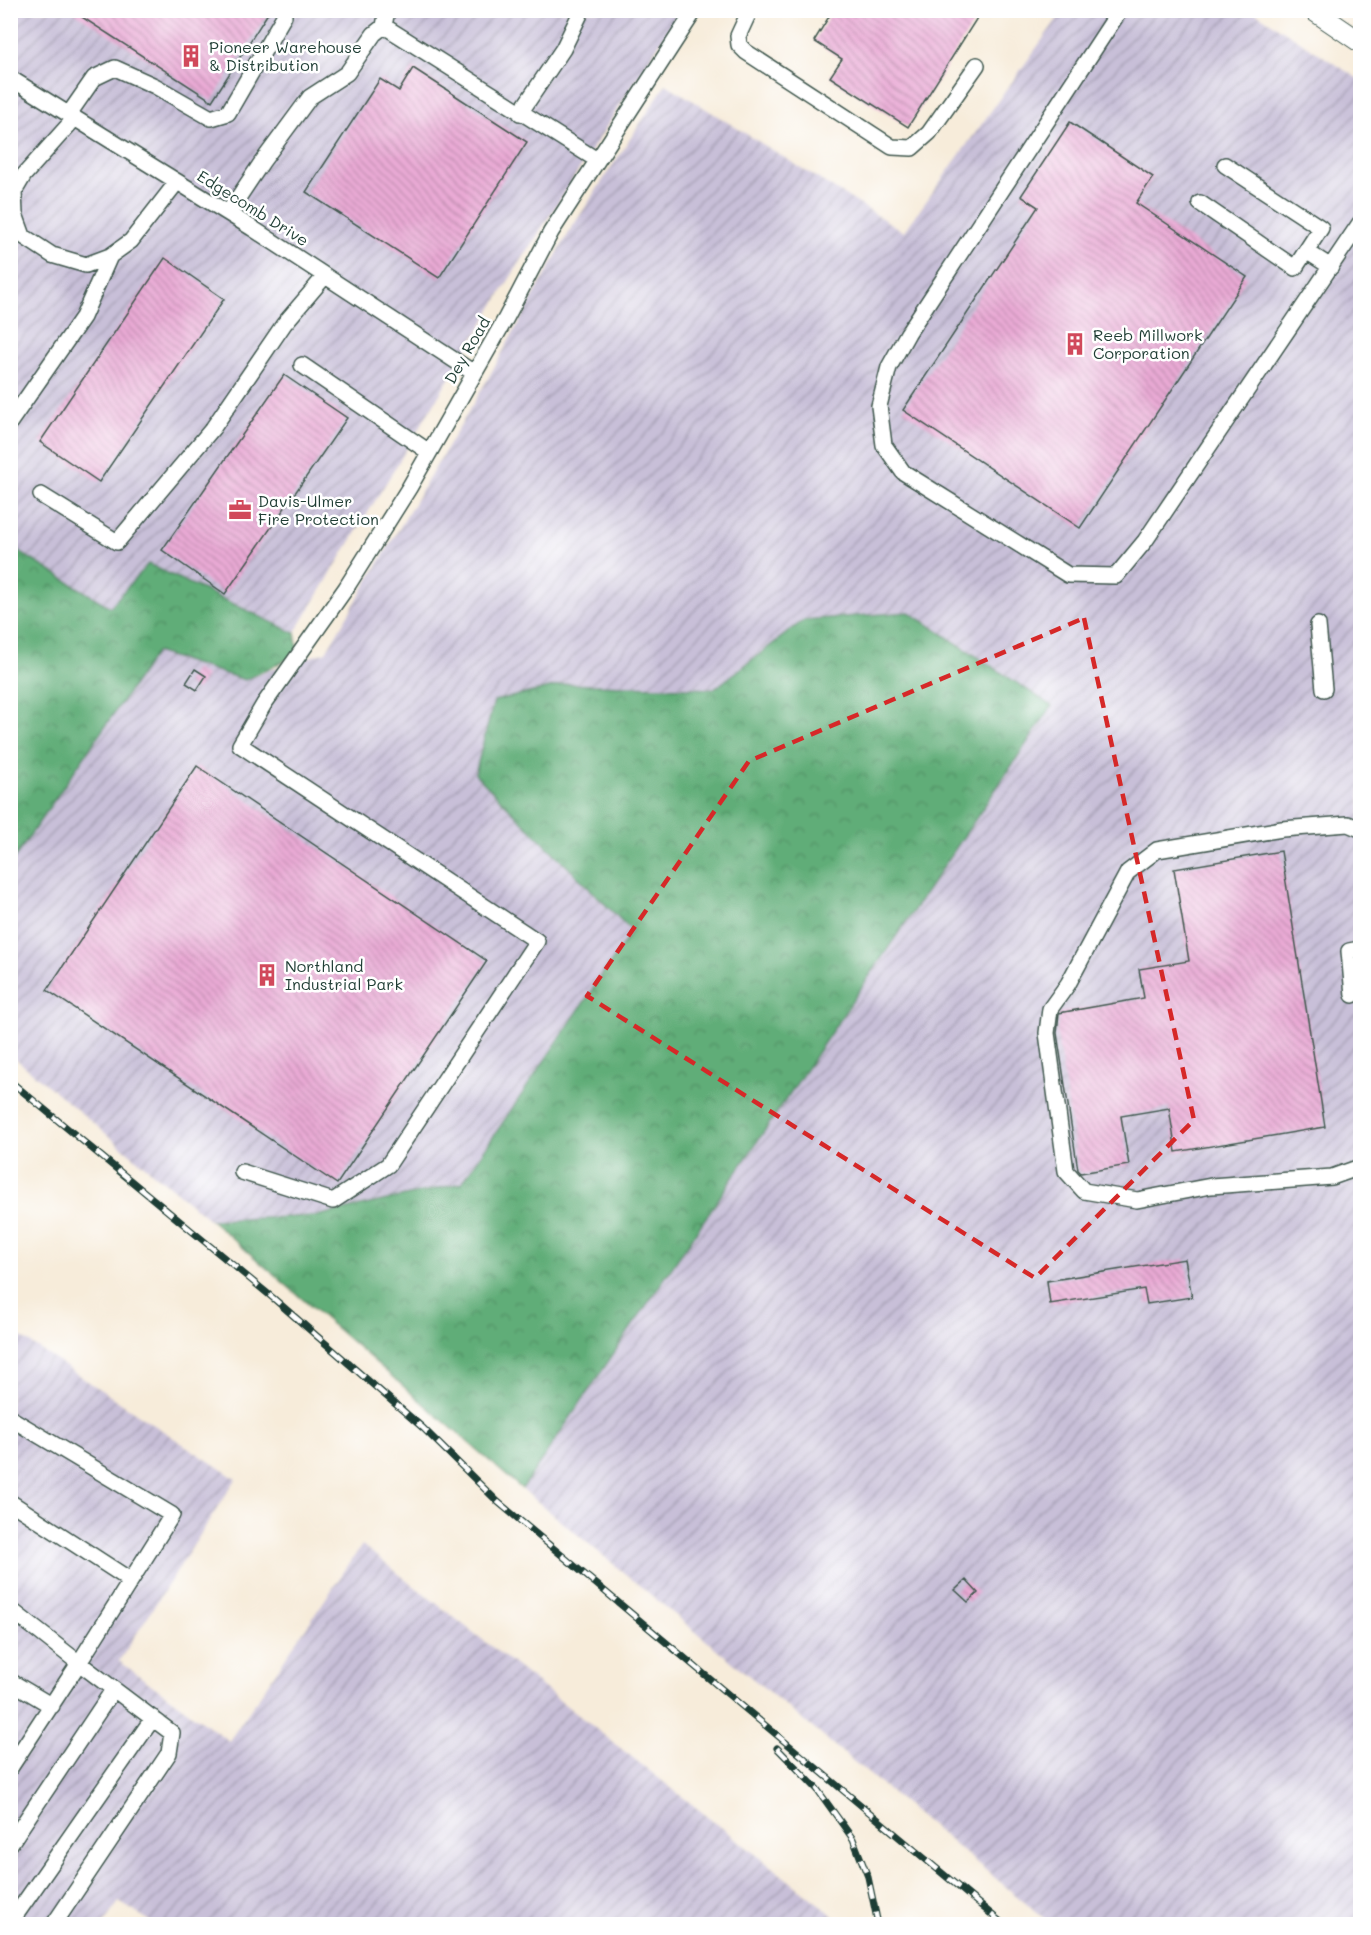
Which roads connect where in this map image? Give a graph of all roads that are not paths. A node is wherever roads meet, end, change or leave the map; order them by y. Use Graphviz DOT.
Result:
graph roads {
  1 [pos="582,10"];
  2 [pos="695,10"];
  3 [pos="750,10"];
  4 [pos="1120,10"];
  5 [pos="1313,10"];
  6 [pos="284,16"];
  7 [pos="386,18"];
  8 [pos="1360,42"];
  9 [pos="977,65"];
  10 [pos="10,78"];
  11 [pos="520,113"];
  12 [pos="72,116"];
  13 [pos="597,160"];
  14 [pos="1225,165"];
  15 [pos="177,182"];
  16 [pos="1200,203"];
  17 [pos="228,213"];
  18 [pos="1360,223"];
  19 [pos="1306,251"];
  20 [pos="110,256"];
  21 [pos="1331,267"];
  22 [pos="325,276"];
  23 [pos="302,365"];
  24 [pos="474,374"];
  25 [pos="10,422"];
  26 [pos="429,452"];
  27 [pos="41,495"];
  28 [pos="1318,625"];
  29 [pos="1324,689"];
  30 [pos="1360,829"];
  31 [pos="1360,949"];
  32 [pos="1353,995"];
  33 [pos="1360,1167"];
  34 [pos="242,1172"];
  35 [pos="10,1418"];
  36 [pos="10,1502"];
  37 [pos="130,1580"];
  38 [pos="10,1609"];
  39 [pos="79,1663"];
  40 [pos="10,1681"];
  41 [pos="113,1690"];
  42 [pos="52,1706"];
  43 [pos="153,1718"];
  44 [pos="10,1767"];
  45 [pos="10,1844"];
  46 [pos="16,1917"];
  47 [pos="54,1924"];
  1 -- 11 [label="street"];
  2 -- 13 [label="street, Dey Road"];
  3 -- 9 [label="street"];
  4 -- 21 [label="street"];
  5 -- 8 [label="main road"];
  6 -- 12 [label="street"];
  7 -- 11 [label="street"];
  7 -- 17 [label="street"];
  10 -- 12 [label="street, Edgecomb Drive"];
  11 -- 13 [label="street"];
  12 -- 15 [label="street, Edgecomb Drive"];
  12 -- 20 [label="street"];
  13 -- 24 [label="street, Dey Road"];
  14 -- 19 [label="street"];
  15 -- 17 [label="street, Edgecomb Drive"];
  15 -- 20 [label="street"];
  16 -- 19 [label="street"];
  17 -- 22 [label="street, Edgecomb Drive"];
  18 -- 21 [label="street"];
  19 -- 21 [label="street"];
  20 -- 25 [label="street"];
  22 -- 24 [label="street, Edgecomb Drive"];
  22 -- 27 [label="street"];
  23 -- 26 [label="street"];
  24 -- 26 [label="street, Dey Road"];
  26 -- 34 [label="street, Dey Road"];
  28 -- 29 [label="street"];
  30 -- 33 [label="street"];
  31 -- 32 [label="street"];
  35 -- 37 [label="street"];
  36 -- 37 [label="street"];
  37 -- 39 [label="street"];
  38 -- 39 [label="street"];
  39 -- 41 [label="street"];
  39 -- 42 [label="street"];
  40 -- 42 [label="street"];
  41 -- 43 [label="street"];
  41 -- 45 [label="street"];
  42 -- 44 [label="street"];
  43 -- 46 [label="street"];
  43 -- 47 [label="street"];
}
